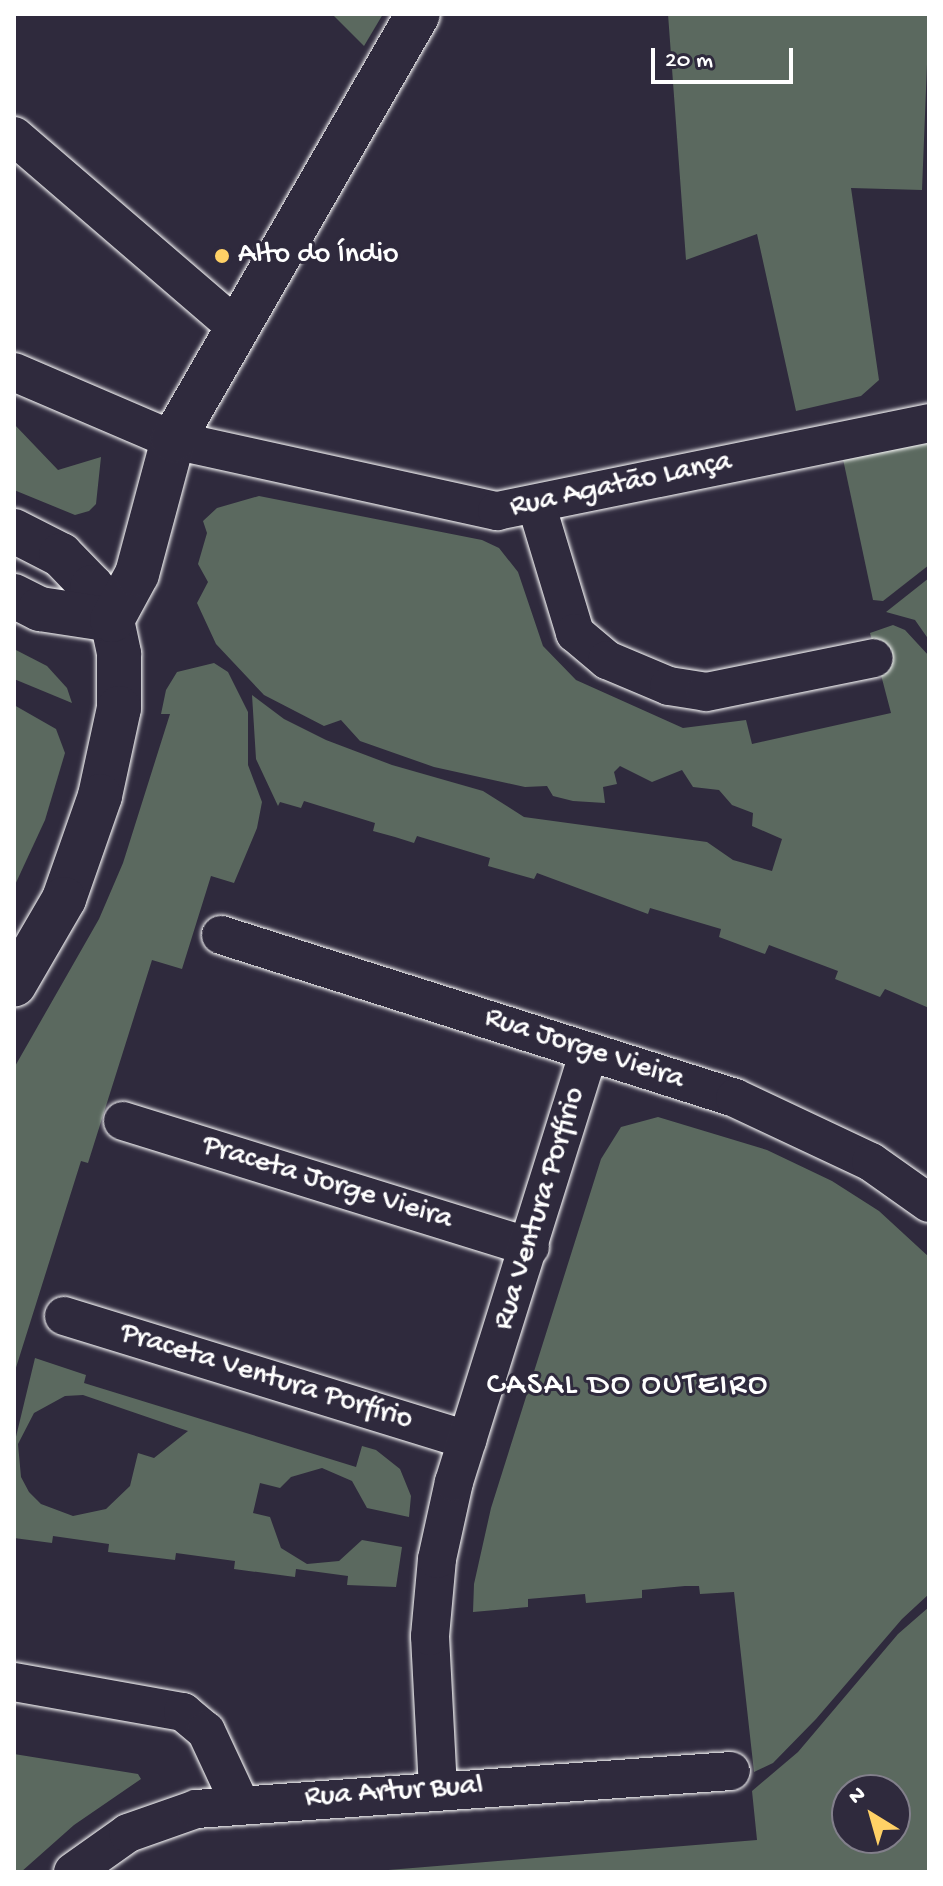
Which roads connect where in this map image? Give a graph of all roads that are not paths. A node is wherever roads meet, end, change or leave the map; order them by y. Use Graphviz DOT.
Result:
graph roads {
  1 [pos="418,14"];
  2 [pos="14,136"];
  3 [pos="235,326"];
  4 [pos="14,372"];
  5 [pos="929,423"];
  6 [pos="173,440"];
  7 [pos="537,507"];
  8 [pos="14,531"];
  9 [pos="14,596"];
  10 [pos="112,620"];
  11 [pos="874,658"];
  12 [pos="221,935"];
  13 [pos="14,985"];
  14 [pos="589,1052"];
  15 [pos="123,1121"];
  16 [pos="929,1203"];
  17 [pos="530,1247"];
  18 [pos="64,1316"];
  19 [pos="467,1440"];
  20 [pos="14,1682"];
  21 [pos="731,1771"];
  22 [pos="438,1789"];
  23 [pos="240,1804"];
  24 [pos="73,1872"];
  1 -- 3 [label="main road"];
  2 -- 3 [label="street"];
  3 -- 6 [label="main road"];
  4 -- 6 [label="street, Rua Agatão Lança"];
  5 -- 7 [label="street, Rua Agatão Lança"];
  6 -- 7 [label="street, Rua Agatão Lança"];
  6 -- 10 [label="main road"];
  7 -- 11 [label="street"];
  8 -- 10 [label="main road"];
  9 -- 10 [label="main road"];
  10 -- 13 [label="main road"];
  12 -- 14 [label="street, Rua Jorge Vieira"];
  14 -- 16 [label="street, Rua Jorge Vieira"];
  14 -- 17 [label="street, Rua Ventura Porfírio"];
  15 -- 17 [label="street, Praceta Jorge Vieira"];
  17 -- 19 [label="street, Rua Ventura Porfírio"];
  18 -- 19 [label="street, Praceta Ventura Porfírio"];
  19 -- 22 [label="street, Rua Ventura Porfírio"];
  20 -- 23 [label="street"];
  21 -- 22 [label="street, Rua Artur Bual"];
  22 -- 23 [label="street, Rua Artur Bual"];
  23 -- 24 [label="street, Rua Artur Bual"];
}
